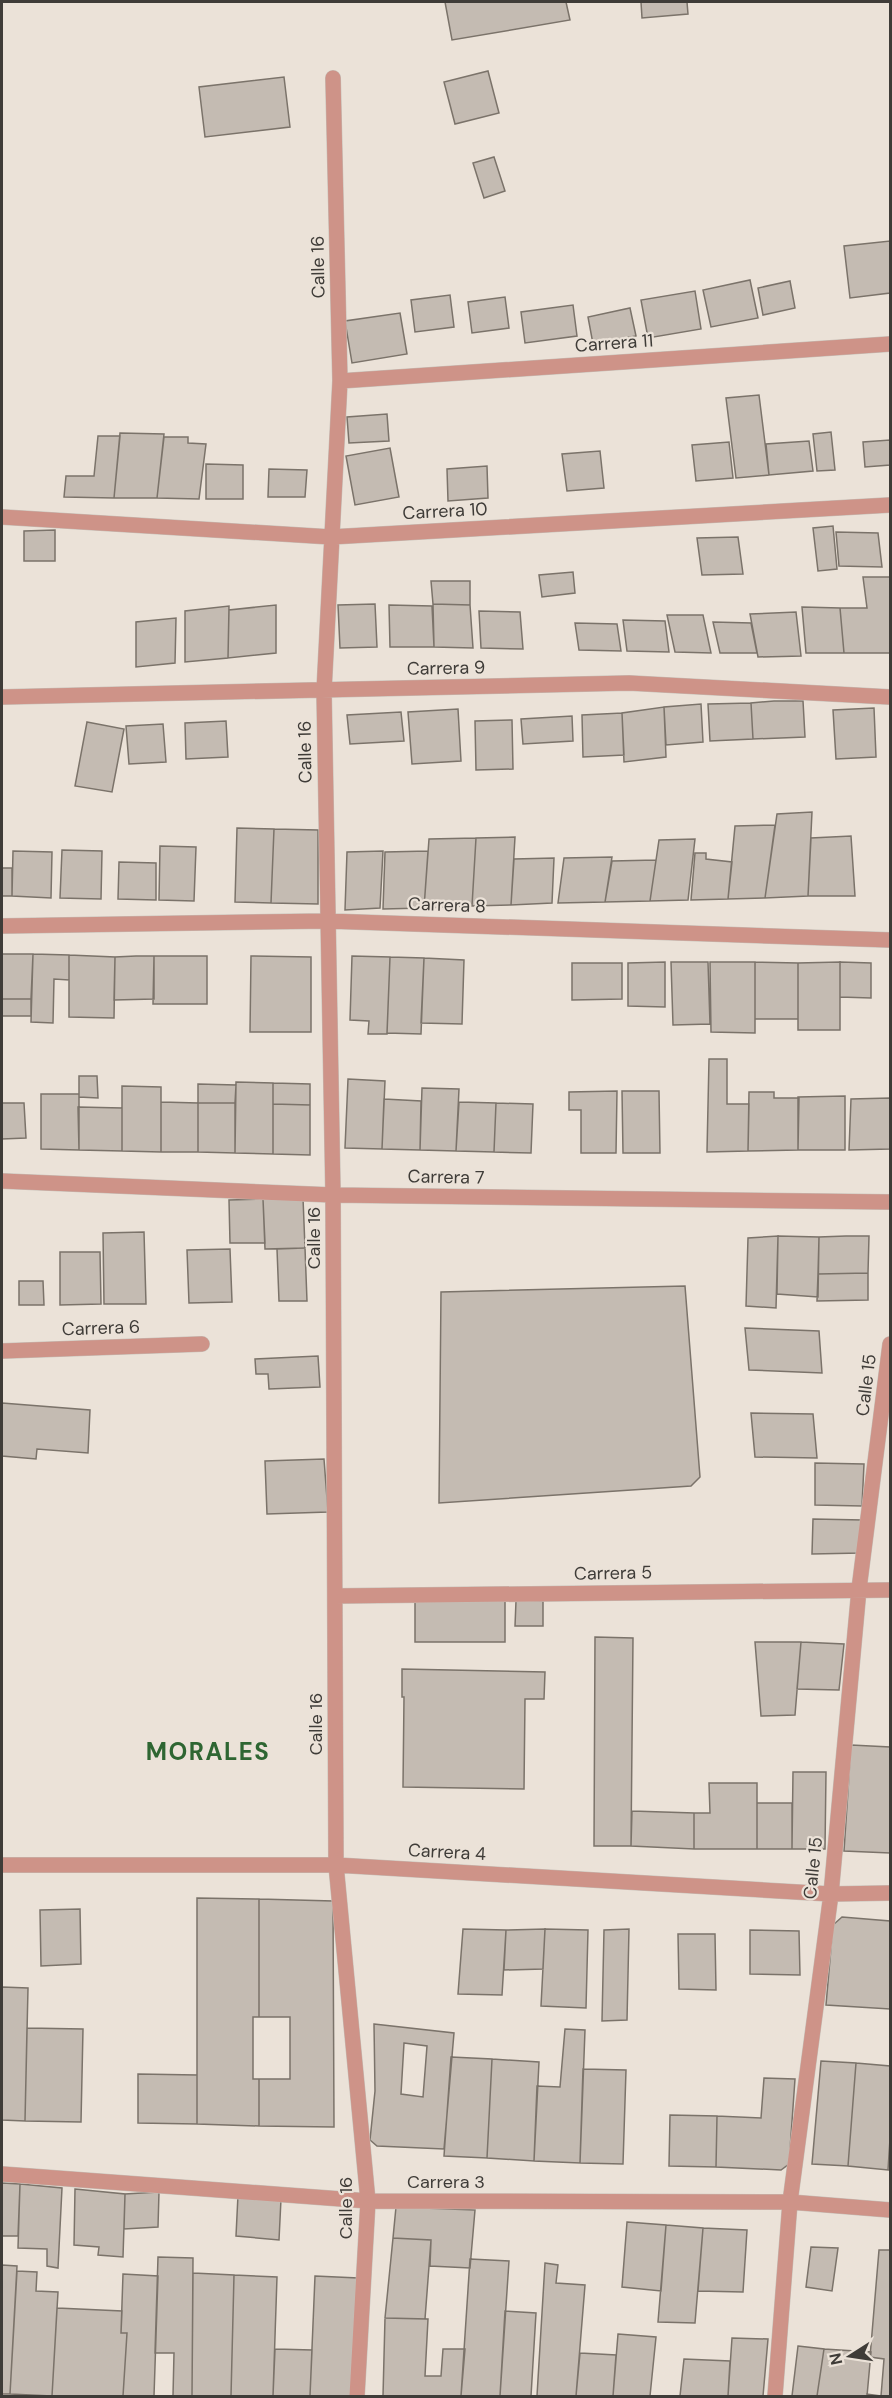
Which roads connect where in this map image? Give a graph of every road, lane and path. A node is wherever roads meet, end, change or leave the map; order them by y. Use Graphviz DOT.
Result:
graph roads {
  1 [pos="333,78"];
  2 [pos="891,344"];
  3 [pos="340,381"];
  4 [pos="891,505"];
  5 [pos="2,518"];
  6 [pos="331,537"];
  7 [pos="324,691"];
  8 [pos="891,697"];
  9 [pos="2,698"];
  10 [pos="327,921"];
  11 [pos="2,926"];
  12 [pos="891,940"];
  13 [pos="2,1181"];
  14 [pos="333,1195"];
  15 [pos="891,1202"];
  16 [pos="202,1344"];
  17 [pos="891,1344"];
  18 [pos="2,1351"];
  19 [pos="859,1590"];
  20 [pos="891,1590"];
  21 [pos="335,1596"];
  22 [pos="2,1864"];
  23 [pos="336,1865"];
  24 [pos="891,1893"];
  25 [pos="831,1894"];
  26 [pos="2,2174"];
  27 [pos="368,2201"];
  28 [pos="790,2202"];
  29 [pos="891,2210"];
  30 [pos="357,2397"];
  31 [pos="775,2397"];
  1 -- 3 [label="street, Calle 16"];
  2 -- 3 [label="street, Carrera 11"];
  3 -- 6 [label="street, Calle 16"];
  4 -- 6 [label="street, Carrera 10"];
  5 -- 6 [label="street, Carrera 10"];
  6 -- 7 [label="street, Calle 16"];
  7 -- 8 [label="street, Carrera 9"];
  7 -- 9 [label="street, Carrera 9"];
  7 -- 10 [label="street, Calle 16"];
  10 -- 11 [label="street, Carrera 8"];
  10 -- 12 [label="street, Carrera 8"];
  10 -- 14 [label="street, Calle 16"];
  13 -- 14 [label="street, Carrera 7"];
  14 -- 15 [label="street, Carrera 7"];
  14 -- 21 [label="street, Calle 16"];
  16 -- 18 [label="street, Carrera 6"];
  17 -- 19 [label="street, Calle 15"];
  19 -- 20 [label="street, Carrera 5"];
  19 -- 21 [label="street, Carrera 5"];
  19 -- 25 [label="street, Calle 15"];
  21 -- 23 [label="street, Calle 16"];
  22 -- 23 [label="street, Carrera 4"];
  23 -- 25 [label="street, Carrera 4"];
  23 -- 27 [label="street, Calle 16"];
  24 -- 25 [label="street, Carrera 4"];
  25 -- 28 [label="street, Calle 15"];
  26 -- 27 [label="street, Carrera 3"];
  27 -- 28 [label="street, Carrera 3"];
  27 -- 30 [label="street, Calle 16"];
  28 -- 29 [label="street, Carrera 3"];
  28 -- 31 [label="street, Calle 15"];
}
